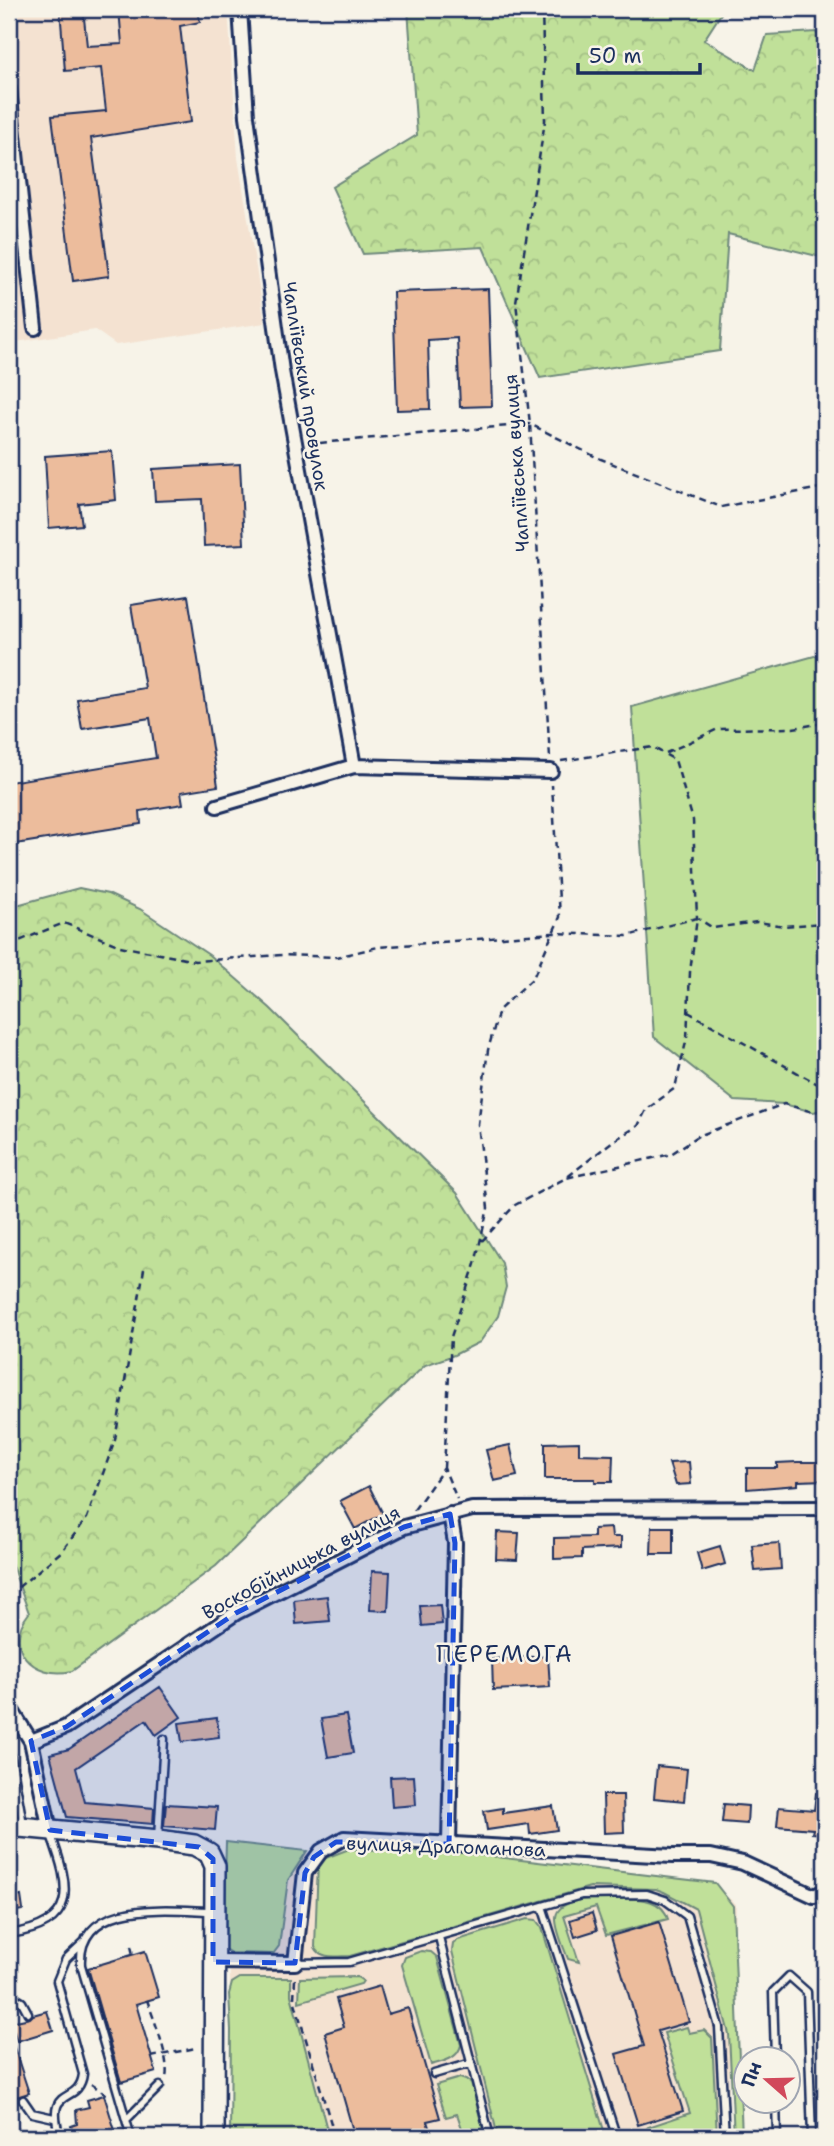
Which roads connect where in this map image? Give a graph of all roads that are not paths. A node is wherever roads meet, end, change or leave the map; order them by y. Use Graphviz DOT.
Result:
graph roads {
  1 [pos="240,9"];
  2 [pos="9,89"];
  3 [pos="35,328"];
  4 [pos="354,766"];
  5 [pos="551,767"];
  6 [pos="217,806"];
  7 [pos="825,1508"];
  8 [pos="456,1513"];
  9 [pos="9,1706"];
  10 [pos="164,1739"];
  11 [pos="31,1741"];
  12 [pos="9,1755"];
  13 [pos="16,1827"];
  14 [pos="50,1830"];
  15 [pos="158,1840"];
  16 [pos="449,1844"];
  17 [pos="825,1891"];
  18 [pos="542,1906"];
  19 [pos="214,1911"];
  20 [pos="9,1934"];
  21 [pos="439,1937"];
  22 [pos="84,1942"];
  23 [pos="213,1962"];
  24 [pos="295,1963"];
  25 [pos="9,1964"];
  26 [pos="9,1986"];
  27 [pos="9,1994"];
  28 [pos="28,2013"];
  29 [pos="775,2044"];
  30 [pos="472,2063"];
  31 [pos="434,2074"];
  32 [pos="159,2086"];
  33 [pos="23,2100"];
  34 [pos="776,2114"];
  35 [pos="54,2118"];
  36 [pos="126,2120"];
  37 [pos="614,2129"];
  38 [pos="60,2137"];
  39 [pos="131,2137"];
  40 [pos="214,2137"];
  41 [pos="491,2137"];
  42 [pos="725,2137"];
  43 [pos="777,2137"];
  44 [pos="812,2137"];
  1 -- 4 [label="street, Чапліївський провулок"];
  2 -- 3 [label="street"];
  4 -- 5 [label="street"];
  4 -- 6 [label="street"];
  7 -- 8 [label="street, Воскобійницька вулиця"];
  8 -- 11 [label="street, Воскобійницька вулиця"];
  8 -- 16 [label="street"];
  9 -- 11 [label="street"];
  10 -- 15 [label="lane"];
  11 -- 14 [label="street"];
  12 -- 13 [label="lane"];
  13 -- 14 [label="street"];
  14 -- 15 [label="street"];
  14 -- 20 [label="lane"];
  15 -- 19 [label="street"];
  16 -- 17 [label="street, вулиця Драгоманова"];
  16 -- 24 [label="street, вулиця Драгоманова"];
  18 -- 21 [label="lane"];
  18 -- 37 [label="lane"];
  18 -- 42 [label="lane"];
  19 -- 22 [label="lane"];
  19 -- 23 [label="street"];
  21 -- 24 [label="lane"];
  21 -- 30 [label="lane"];
  22 -- 35 [label="lane"];
  22 -- 36 [label="lane"];
  23 -- 24 [label="street"];
  23 -- 40 [label="street"];
  25 -- 26 [label="lane"];
  27 -- 28 [label="lane"];
  29 -- 44 [label="lane"];
  30 -- 31 [label="lane"];
  30 -- 41 [label="lane"];
  32 -- 36 [label="lane"];
  33 -- 35 [label="lane"];
  34 -- 43 [label="lane"];
  35 -- 38 [label="lane"];
  36 -- 39 [label="lane"];
}
